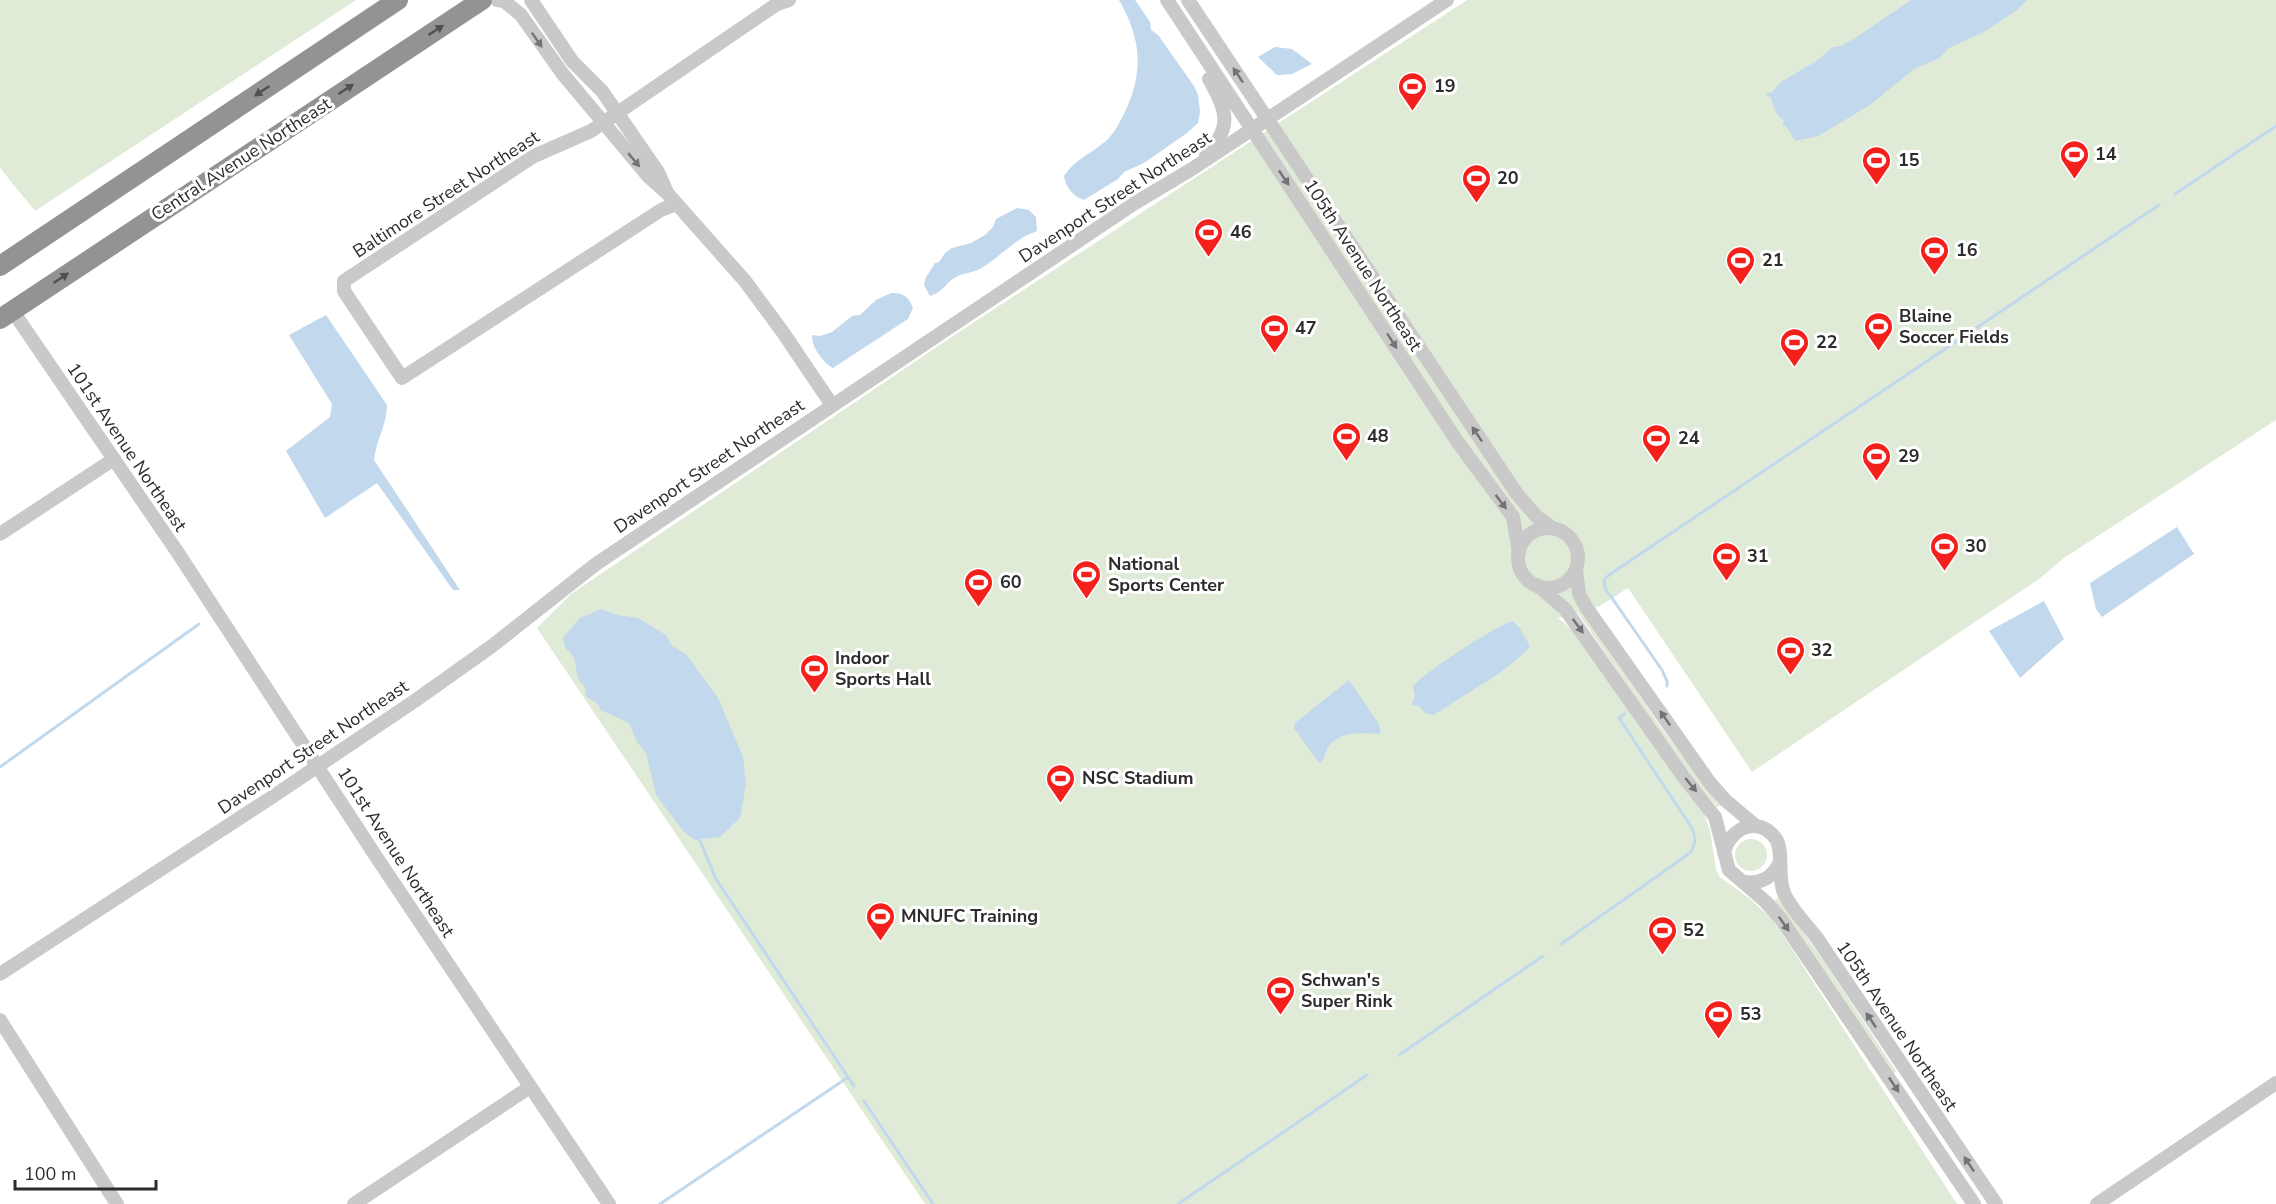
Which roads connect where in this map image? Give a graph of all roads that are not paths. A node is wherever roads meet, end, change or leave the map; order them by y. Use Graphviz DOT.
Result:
graph roads {
  1 [pos="398,0"];
  2 [pos="482,0"];
  3 [pos="497,0"];
  4 [pos="531,0"];
  5 [pos="789,0"];
  6 [pos="1167,0"];
  7 [pos="1188,0"];
  8 [pos="1447,0"];
  9 [pos="1175,13"];
  10 [pos="617,113"];
  11 [pos="1268,118"];
  12 [pos="603,123"];
  13 [pos="1252,129"];
  14 [pos="1192,169"];
  15 [pos="672,199"];
  16 [pos="0,266"];
  17 [pos="6,315"];
  18 [pos="832,405"];
  19 [pos="114,459"];
  20 [pos="1552,528"];
  21 [pos="0,534"];
  22 [pos="1519,554"];
  23 [pos="1576,570"];
  24 [pos="1537,585"];
  25 [pos="318,766"];
  26 [pos="1756,826"];
  27 [pos="1724,852"];
  28 [pos="1779,864"];
  29 [pos="1744,882"];
  30 [pos="0,974"];
  31 [pos="0,1020"];
  32 [pos="2276,1083"];
  33 [pos="530,1087"];
  34 [pos="117,1204"];
  35 [pos="354,1204"];
  36 [pos="609,1204"];
  37 [pos="1974,1204"];
  38 [pos="1996,1204"];
  39 [pos="2097,1204"];
  1 -- 16 [label="highway, one-way"];
  17 -- 2 [label="highway, Central Avenue Northeast, one-way"];
  3 -- 12 [label="street, one-way"];
  4 -- 10 [label="street"];
  5 -- 10 [label="street, Baltimore Street Northeast"];
  6 -- 9 [label="street, 105th Avenue Northeast"];
  11 -- 7 [label="street, 105th Avenue Northeast, one-way"];
  8 -- 11 [label="street, Davenport Street Northeast"];
  9 -- 13 [label="street, 105th Avenue Northeast"];
  9 -- 14 [label="street"];
  10 -- 12 [label="street, Baltimore Street Northeast"];
  10 -- 15 [label="street"];
  11 -- 13 [label="street, Davenport Street Northeast"];
  20 -- 11 [label="street, 105th Avenue Northeast, one-way"];
  12 -- 15 [label="street, one-way"];
  12 -- 15 [label="street, Baltimore Street Northeast"];
  13 -- 14 [label="street, Davenport Street Northeast"];
  13 -- 22 [label="street, 105th Avenue Northeast, one-way"];
  14 -- 18 [label="street, Davenport Street Northeast"];
  15 -- 18 [label="street"];
  17 -- 19 [label="street, 101st Avenue Northeast"];
  18 -- 25 [label="street, Davenport Street Northeast"];
  19 -- 21 [label="street"];
  19 -- 25 [label="street, 101st Avenue Northeast"];
  20 -- 22 [label="street"];
  20 -- 23 [label="street, 105th Avenue Northeast"];
  22 -- 24 [label="street, 105th Avenue Northeast"];
  23 -- 24 [label="street"];
  26 -- 23 [label="street, 105th Avenue Northeast, one-way"];
  24 -- 27 [label="street, 105th Avenue Northeast, one-way"];
  25 -- 30 [label="street, Davenport Street Northeast"];
  25 -- 33 [label="street, 101st Avenue Northeast"];
  26 -- 27 [label="street"];
  26 -- 28 [label="street, 105th Avenue Northeast"];
  27 -- 29 [label="street, 105th Avenue Northeast"];
  28 -- 29 [label="street"];
  38 -- 28 [label="street, 105th Avenue Northeast, one-way"];
  29 -- 37 [label="street, 105th Avenue Northeast, one-way"];
  31 -- 34 [label="street"];
  32 -- 39 [label="street"];
  33 -- 35 [label="street"];
  33 -- 36 [label="street, 101st Avenue Northeast"];
}
